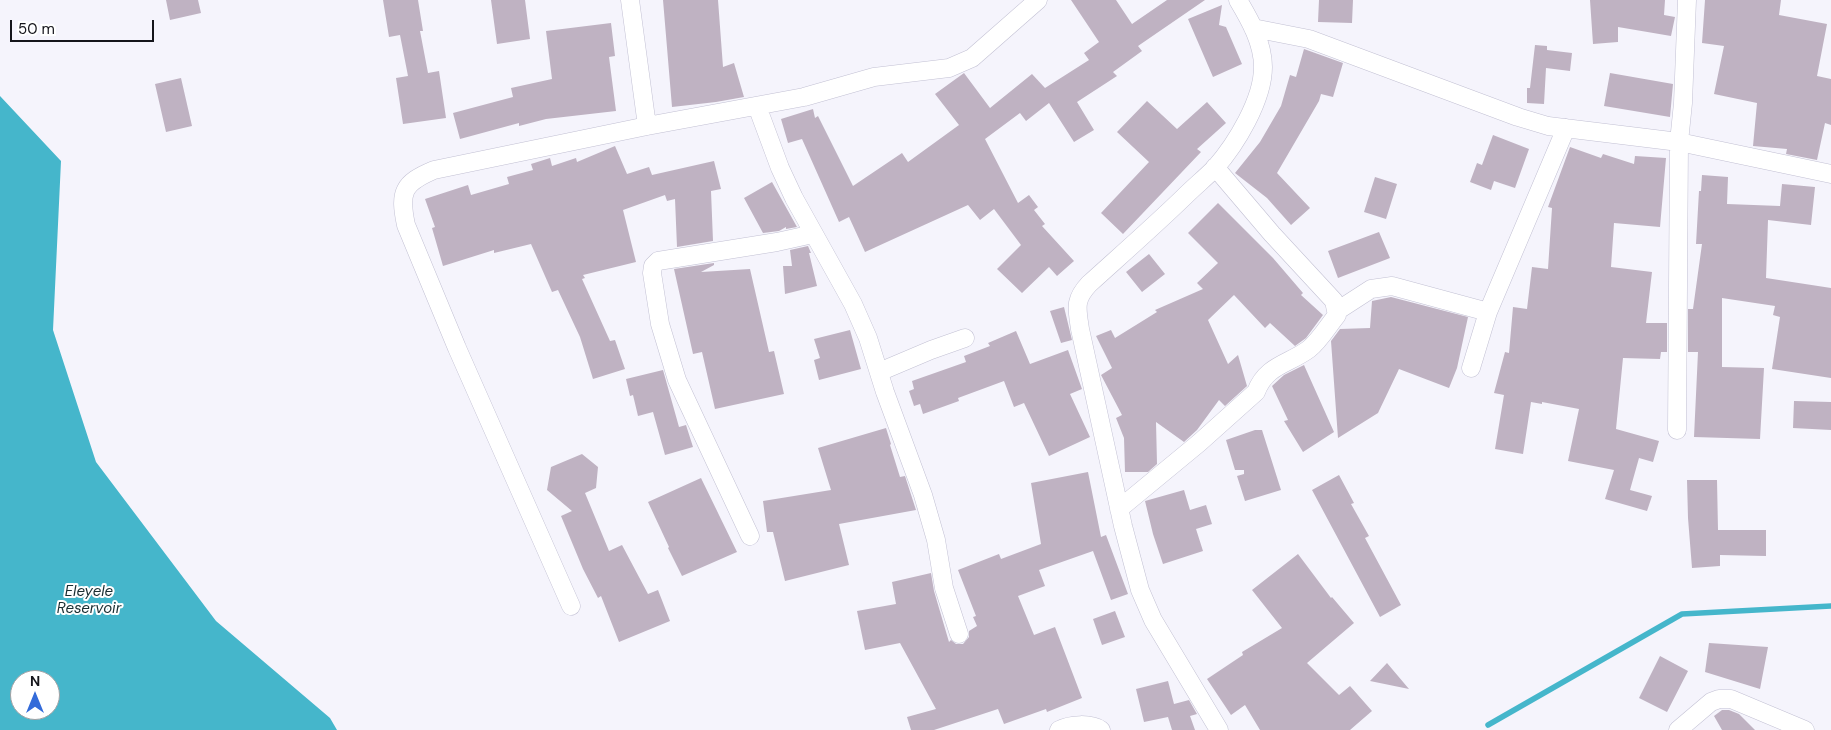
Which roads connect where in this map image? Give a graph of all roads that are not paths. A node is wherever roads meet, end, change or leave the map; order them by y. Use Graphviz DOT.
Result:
graph roads {
  1 [pos="630,0"];
  2 [pos="1038,0"];
  3 [pos="1238,0"];
  4 [pos="1687,0"];
  5 [pos="1253,28"];
  6 [pos="757,106"];
  7 [pos="647,126"];
  8 [pos="1566,128"];
  9 [pos="1679,142"];
  10 [pos="1216,167"];
  11 [pos="1831,174"];
  12 [pos="814,234"];
  13 [pos="1337,311"];
  14 [pos="1488,312"];
  15 [pos="965,338"];
  16 [pos="1471,368"];
  17 [pos="879,372"];
  18 [pos="1677,430"];
  19 [pos="1119,509"];
  20 [pos="750,536"];
  21 [pos="571,606"];
  22 [pos="959,634"];
  23 [pos="1221,728"];
  24 [pos="1058,730"];
  25 [pos="1102,730"];
  26 [pos="1678,730"];
  27 [pos="1805,730"];
  1 -- 7 [label="street"];
  2 -- 6 [label="street"];
  3 -- 5 [label="street"];
  4 -- 9 [label="street"];
  5 -- 8 [label="street"];
  5 -- 10 [label="street"];
  6 -- 7 [label="street"];
  6 -- 12 [label="street"];
  7 -- 21 [label="street"];
  8 -- 9 [label="street"];
  8 -- 14 [label="street"];
  9 -- 11 [label="street"];
  9 -- 18 [label="street"];
  10 -- 13 [label="street"];
  10 -- 19 [label="street"];
  12 -- 17 [label="street"];
  12 -- 20 [label="street"];
  13 -- 14 [label="street"];
  13 -- 19 [label="street"];
  14 -- 16 [label="street"];
  15 -- 17 [label="street"];
  17 -- 22 [label="street"];
  19 -- 23 [label="street"];
  24 -- 25 [label="street"];
  26 -- 27 [label="street"];
}
